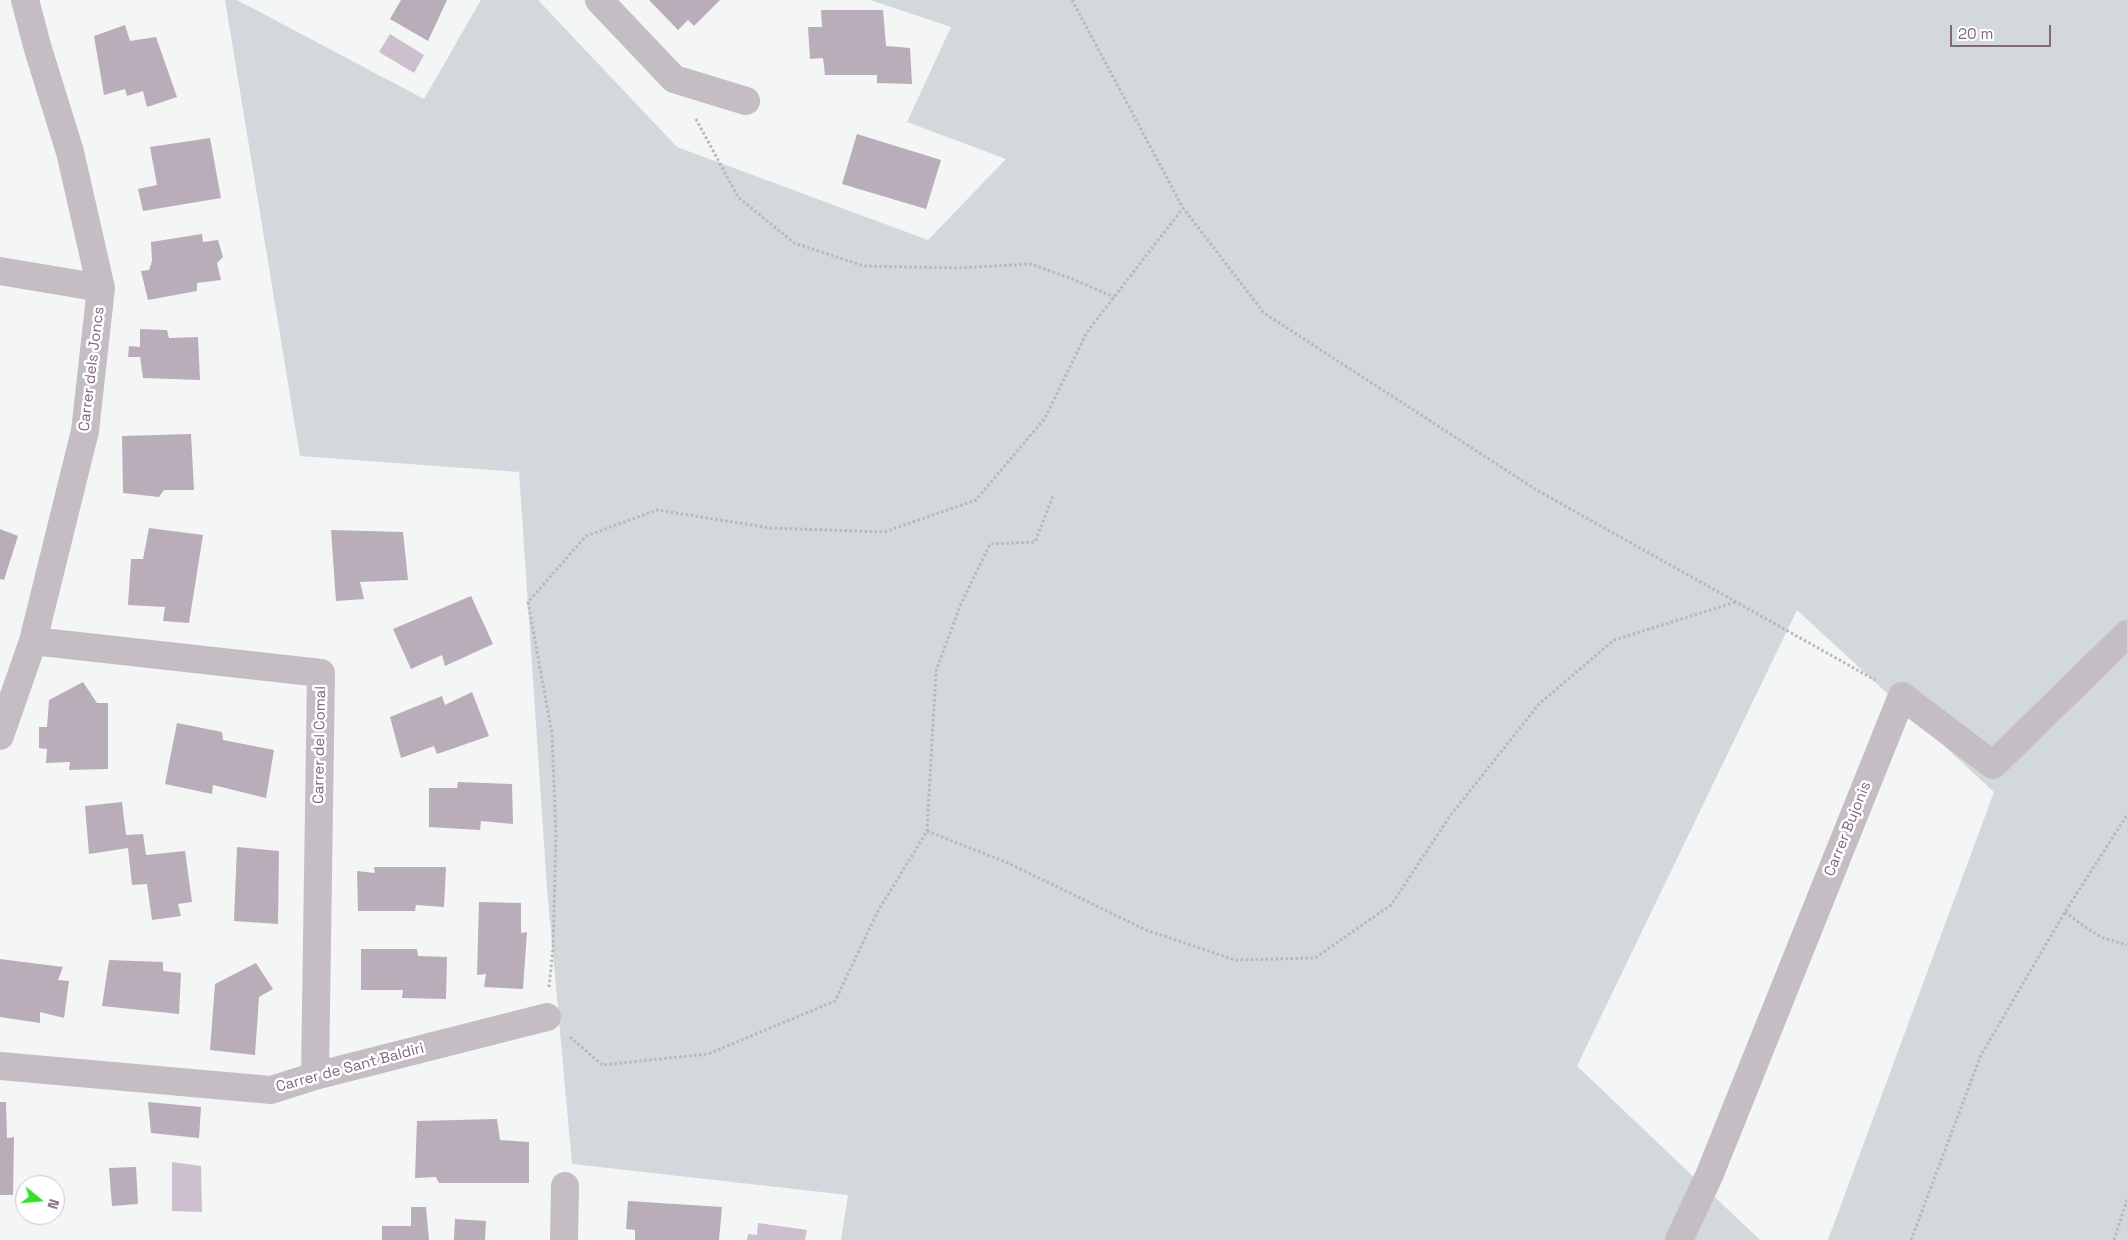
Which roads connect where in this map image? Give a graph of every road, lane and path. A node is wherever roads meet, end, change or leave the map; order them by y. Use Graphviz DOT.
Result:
graph roads {
  1 [pos="25,0"];
  2 [pos="599,0"];
  3 [pos="1072,0"];
  4 [pos="674,79"];
  5 [pos="746,101"];
  6 [pos="1183,208"];
  7 [pos="0,271"];
  8 [pos="101,288"];
  9 [pos="1114,297"];
  10 [pos="1053,496"];
  11 [pos="1736,602"];
  12 [pos="2127,634"];
  13 [pos="33,641"];
  14 [pos="11,674"];
  15 [pos="1902,696"];
  16 [pos="0,736"];
  17 [pos="2127,814"];
  18 [pos="927,831"];
  19 [pos="2065,912"];
  20 [pos="2127,945"];
  21 [pos="547,1017"];
  22 [pos="0,1066"];
  23 [pos="315,1076"];
  24 [pos="565,1186"];
  25 [pos="2127,1200"];
  26 [pos="564,1240"];
  27 [pos="1679,1240"];
  28 [pos="1911,1240"];
  29 [pos="2114,1240"];
  1 -- 8 [label="street, Carrer dels Joncs"];
  2 -- 4 [label="street"];
  3 -- 6 [label="path"];
  4 -- 5 [label="street"];
  4 -- 9 [label="path"];
  6 -- 9 [label="path"];
  6 -- 11 [label="path"];
  7 -- 8 [label="street"];
  8 -- 13 [label="street, Carrer dels Joncs"];
  9 -- 21 [label="path"];
  10 -- 18 [label="path"];
  11 -- 15 [label="path"];
  11 -- 18 [label="path"];
  12 -- 15 [label="street"];
  13 -- 14 [label="street, Carrer dels Joncs"];
  13 -- 23 [label="street, Carrer del Comal"];
  14 -- 16 [label="street, Carrer dels Joncs"];
  15 -- 27 [label="street, Carrer Bujonis"];
  17 -- 19 [label="path"];
  18 -- 21 [label="path"];
  19 -- 20 [label="path"];
  19 -- 28 [label="path"];
  21 -- 23 [label="street, Carrer de Sant Baldiri"];
  22 -- 23 [label="street, Carrer de Sant Baldiri"];
  24 -- 26 [label="street"];
  25 -- 29 [label="path"];
}
